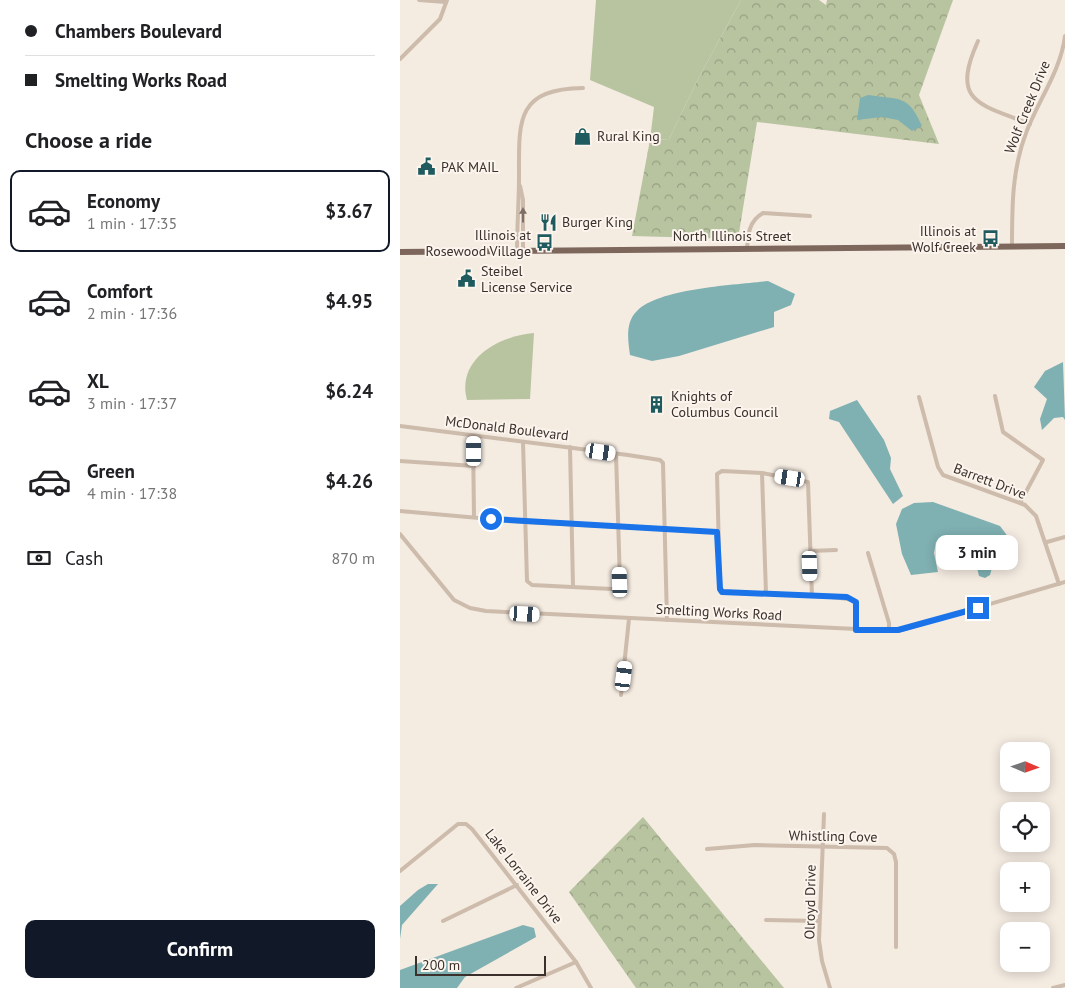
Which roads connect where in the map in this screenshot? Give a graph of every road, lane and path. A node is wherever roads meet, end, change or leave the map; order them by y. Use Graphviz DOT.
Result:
graph roads {
  1 [pos="419,0"];
  2 [pos="447,1"];
  3 [pos="1065,36"];
  4 [pos="978,41"];
  5 [pos="400,59"];
  6 [pos="582,88"];
  7 [pos="1030,124"];
  8 [pos="810,216"];
  9 [pos="1012,246"];
  10 [pos="1065,246"];
  11 [pos="747,249"];
  12 [pos="520,251"];
  13 [pos="400,252"];
  14 [pos="995,396"];
  15 [pos="919,397"];
  16 [pos="400,426"];
  17 [pos="473,436"];
  18 [pos="524,442"];
  19 [pos="570,448"];
  20 [pos="616,454"];
  21 [pos="400,461"];
  22 [pos="474,466"];
  23 [pos="762,473"];
  24 [pos="1020,503"];
  25 [pos="400,512"];
  26 [pos="474,517"];
  27 [pos="525,522"];
  28 [pos="572,525"];
  29 [pos="618,527"];
  30 [pos="665,530"];
  31 [pos="717,532"];
  32 [pos="400,534"];
  33 [pos="1065,537"];
  34 [pos="1047,542"];
  35 [pos="836,550"];
  36 [pos="810,551"];
  37 [pos="868,553"];
  38 [pos="1065,582"];
  39 [pos="1059,584"];
  40 [pos="573,586"];
  41 [pos="766,594"];
  42 [pos="812,596"];
  43 [pos="629,619"];
  44 [pos="667,620"];
  45 [pos="856,630"];
  46 [pos="889,631"];
  47 [pos="621,695"];
  48 [pos="824,814"];
  49 [pos="822,846"];
  50 [pos="707,849"];
  51 [pos="400,871"];
  52 [pos="516,885"];
  53 [pos="766,920"];
  54 [pos="443,921"];
  55 [pos="819,921"];
  56 [pos="896,947"];
  57 [pos="576,962"];
  58 [pos="1065,985"];
  59 [pos="516,988"];
  60 [pos="591,988"];
  61 [pos="830,988"];
  62 [pos="1053,988"];
  1 -- 2 [label="street"];
  2 -- 5 [label="street"];
  3 -- 7 [label="street, Wolf Creek Drive"];
  4 -- 7 [label="street"];
  6 -- 12 [label="street"];
  7 -- 9 [label="street, Wolf Creek Drive"];
  8 -- 11 [label="street"];
  9 -- 10 [label="main road, North Illinois Street"];
  9 -- 11 [label="main road, North Illinois Street"];
  11 -- 12 [label="main road, North Illinois Street"];
  12 -- 13 [label="main road, North Illinois Street"];
  14 -- 24 [label="street"];
  15 -- 24 [label="street, Barrett Drive"];
  16 -- 17 [label="street, McDonald Boulevard"];
  17 -- 18 [label="street, McDonald Boulevard"];
  17 -- 22 [label="street"];
  18 -- 19 [label="street, McDonald Boulevard"];
  18 -- 27 [label="street"];
  19 -- 20 [label="street, McDonald Boulevard"];
  19 -- 28 [label="street"];
  20 -- 29 [label="street"];
  20 -- 30 [label="street, McDonald Boulevard"];
  21 -- 22 [label="street"];
  22 -- 26 [label="street"];
  23 -- 31 [label="street"];
  23 -- 36 [label="street"];
  23 -- 41 [label="street"];
  24 -- 34 [label="street, Barrett Drive"];
  25 -- 26 [label="street"];
  26 -- 27 [label="street"];
  27 -- 28 [label="street"];
  27 -- 40 [label="street"];
  28 -- 29 [label="street"];
  28 -- 40 [label="street"];
  29 -- 30 [label="street"];
  29 -- 40 [label="street"];
  30 -- 31 [label="street"];
  30 -- 44 [label="street, McDonald Boulevard"];
  31 -- 41 [label="street"];
  32 -- 43 [label="street, Smelting Works Road"];
  33 -- 34 [label="street"];
  34 -- 39 [label="street, Barrett Drive"];
  35 -- 36 [label="street"];
  36 -- 42 [label="street"];
  37 -- 46 [label="street"];
  38 -- 39 [label="street, Smelting Works Road"];
  39 -- 46 [label="street, Smelting Works Road"];
  41 -- 42 [label="street"];
  42 -- 45 [label="street"];
  43 -- 44 [label="street, Smelting Works Road"];
  43 -- 47 [label="street"];
  44 -- 45 [label="street, Smelting Works Road"];
  45 -- 46 [label="street, Smelting Works Road"];
  48 -- 49 [label="street, Olroyd Drive"];
  49 -- 50 [label="street, Whistling Cove"];
  49 -- 55 [label="street, Olroyd Drive"];
  49 -- 56 [label="street, Whistling Cove"];
  51 -- 52 [label="street, Lake Lorraine Drive"];
  52 -- 54 [label="street"];
  52 -- 57 [label="street, Lake Lorraine Drive"];
  53 -- 55 [label="street"];
  55 -- 61 [label="street, Olroyd Drive"];
  57 -- 59 [label="street"];
  57 -- 60 [label="street, Lake Lorraine Drive"];
  58 -- 62 [label="street"];
}
